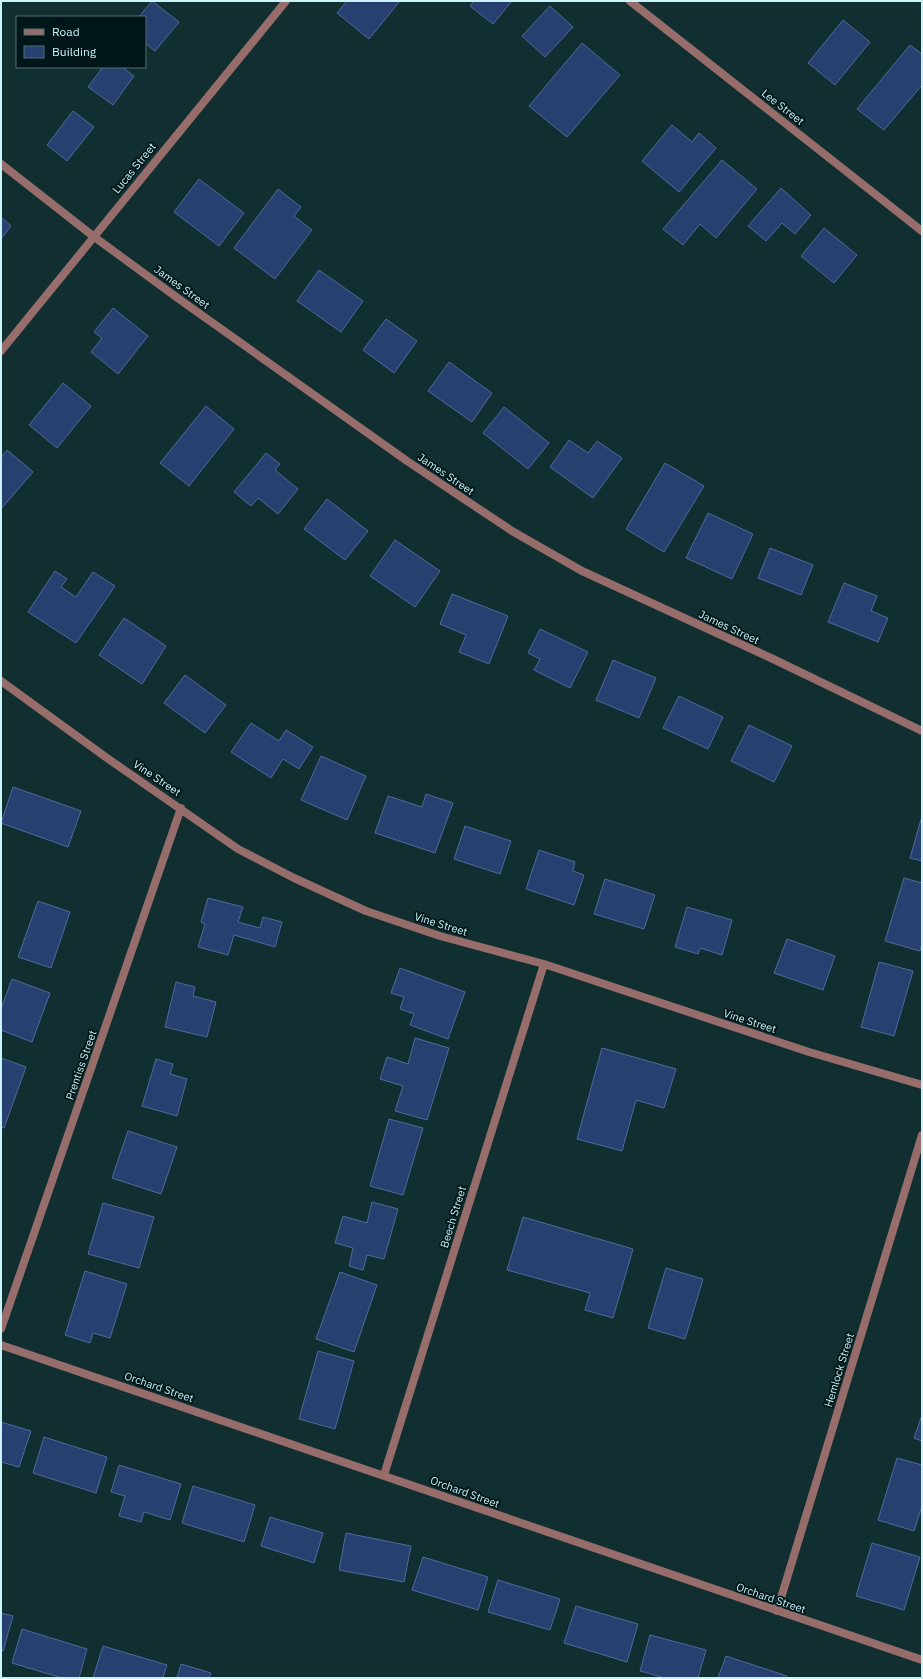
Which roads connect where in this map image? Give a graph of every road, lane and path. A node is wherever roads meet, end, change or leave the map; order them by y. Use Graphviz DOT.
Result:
graph roads {
  1 [pos="286,1"];
  2 [pos="630,1"];
  3 [pos="1,164"];
  4 [pos="922,231"];
  5 [pos="93,236"];
  6 [pos="1,350"];
  7 [pos="1,681"];
  8 [pos="922,731"];
  9 [pos="181,808"];
  10 [pos="544,964"];
  11 [pos="922,1085"];
  12 [pos="922,1135"];
  13 [pos="1,1329"];
  14 [pos="1,1345"];
  15 [pos="384,1475"];
  16 [pos="777,1611"];
  17 [pos="922,1660"];
  1 -- 5 [label="street, Lucas Street"];
  2 -- 4 [label="street, Lee Street"];
  3 -- 5 [label="street, James Street"];
  5 -- 6 [label="street, Lucas Street"];
  5 -- 8 [label="street, James Street"];
  7 -- 9 [label="street, Vine Street"];
  9 -- 10 [label="street, Vine Street"];
  9 -- 13 [label="street, Prentiss Street"];
  10 -- 11 [label="street, Vine Street"];
  10 -- 15 [label="street, Beech Street"];
  12 -- 16 [label="street, Hemlock Street"];
  14 -- 15 [label="street, Orchard Street"];
  15 -- 16 [label="street, Orchard Street"];
  16 -- 17 [label="street, Orchard Street"];
}
